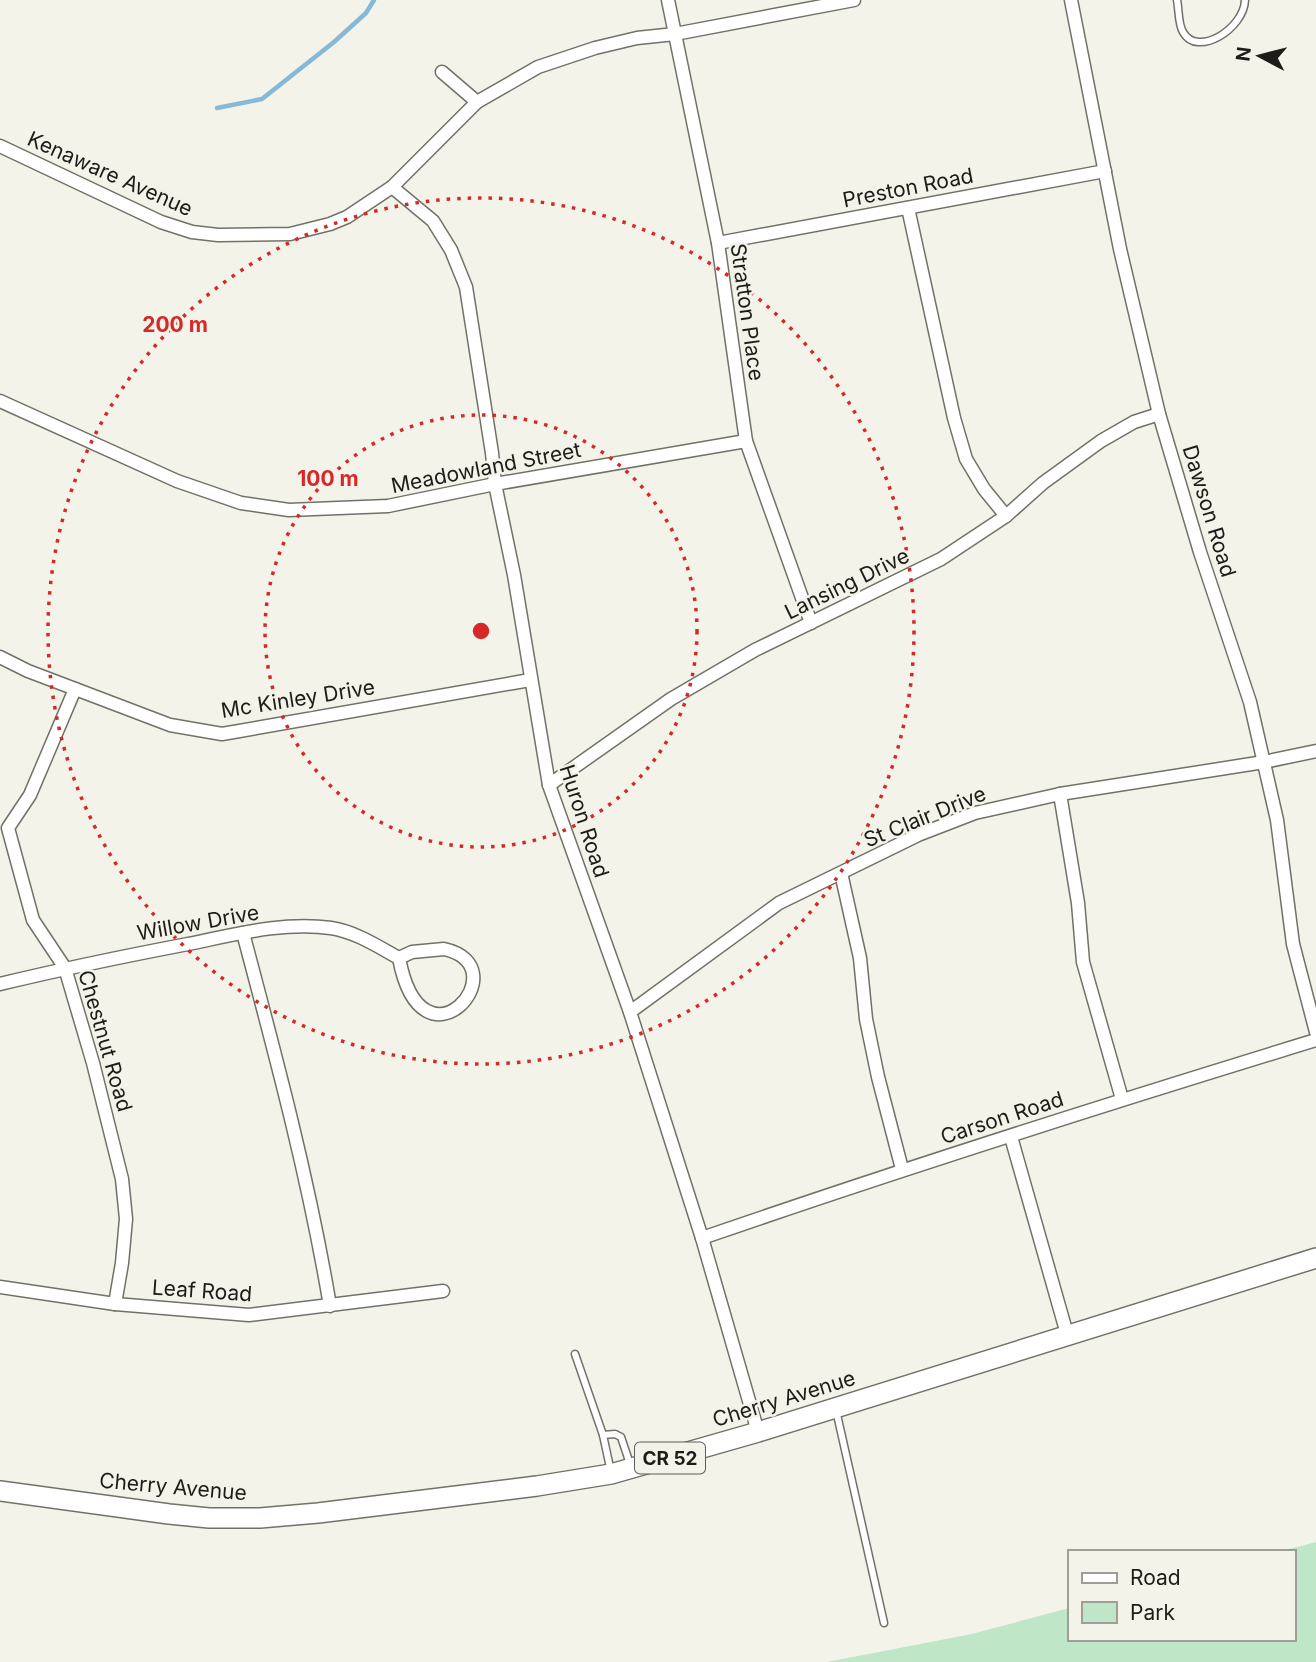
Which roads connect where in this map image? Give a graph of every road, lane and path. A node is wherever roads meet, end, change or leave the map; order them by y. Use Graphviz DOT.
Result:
graph roads {
  1 [pos="668,0"];
  2 [pos="854,0"];
  3 [pos="1071,0"];
  4 [pos="1177,0"];
  5 [pos="1245,0"];
  6 [pos="675,34"];
  7 [pos="442,72"];
  8 [pos="477,102"];
  9 [pos="0,146"];
  10 [pos="1105,171"];
  11 [pos="392,187"];
  12 [pos="908,208"];
  13 [pos="718,243"];
  14 [pos="0,401"];
  15 [pos="1159,414"];
  16 [pos="746,441"];
  17 [pos="495,484"];
  18 [pos="1006,516"];
  19 [pos="811,623"];
  20 [pos="0,656"];
  21 [pos="530,680"];
  22 [pos="75,689"];
  23 [pos="1316,751"];
  24 [pos="1264,762"];
  25 [pos="549,785"];
  26 [pos="1060,793"];
  27 [pos="4,827"];
  28 [pos="841,873"];
  29 [pos="243,933"];
  30 [pos="399,958"];
  31 [pos="65,968"];
  32 [pos="0,984"];
  33 [pos="630,1012"];
  34 [pos="1316,1032"];
  35 [pos="1316,1040"];
  36 [pos="1122,1099"];
  37 [pos="1011,1137"];
  38 [pos="902,1169"];
  39 [pos="702,1238"];
  40 [pos="1316,1258"];
  41 [pos="0,1287"];
  42 [pos="443,1291"];
  43 [pos="115,1304"];
  44 [pos="330,1306"];
  45 [pos="1067,1334"];
  46 [pos="576,1354"];
  47 [pos="836,1407"];
  48 [pos="758,1432"];
  49 [pos="603,1434"];
  50 [pos="632,1469"];
  51 [pos="611,1474"];
  52 [pos="0,1490"];
  53 [pos="884,1623"];
  1 -- 6 [label="street, Stratton Place"];
  2 -- 6 [label="street, Kenaware Avenue"];
  3 -- 10 [label="street, Dawson Road"];
  4 -- 5 [label="lane"];
  6 -- 8 [label="street, Kenaware Avenue"];
  6 -- 13 [label="street, Stratton Place"];
  7 -- 8 [label="street"];
  8 -- 11 [label="street, Kenaware Avenue"];
  9 -- 11 [label="street, Kenaware Avenue"];
  10 -- 12 [label="street, Preston Road"];
  10 -- 15 [label="street, Dawson Road"];
  11 -- 17 [label="street, Huron Road"];
  12 -- 13 [label="street, Preston Road"];
  12 -- 18 [label="street"];
  13 -- 16 [label="street, Stratton Place"];
  14 -- 17 [label="street, Meadowland Street"];
  15 -- 18 [label="street, Lansing Drive"];
  15 -- 24 [label="street, Dawson Road"];
  16 -- 17 [label="street, Meadowland Street"];
  16 -- 19 [label="street, Stratton Place"];
  17 -- 21 [label="street, Huron Road"];
  18 -- 19 [label="street, Lansing Drive"];
  19 -- 25 [label="street, Lansing Drive"];
  20 -- 22 [label="street, Mc Kinley Drive"];
  21 -- 22 [label="street, Mc Kinley Drive"];
  21 -- 25 [label="street, Huron Road"];
  22 -- 27 [label="street, Chestnut Road"];
  23 -- 24 [label="street, St Clair Drive"];
  24 -- 26 [label="street, St Clair Drive"];
  24 -- 34 [label="street, Dawson Road"];
  25 -- 33 [label="street, Huron Road"];
  26 -- 28 [label="street, St Clair Drive"];
  26 -- 36 [label="street"];
  27 -- 31 [label="street, Chestnut Road"];
  28 -- 33 [label="street, St Clair Drive"];
  28 -- 38 [label="street"];
  29 -- 30 [label="street, Willow Drive"];
  29 -- 31 [label="street, Willow Drive"];
  29 -- 44 [label="street"];
  30 -- 30 [label="street"];
  31 -- 32 [label="street, Willow Drive"];
  31 -- 43 [label="street, Chestnut Road"];
  33 -- 39 [label="street, Huron Road"];
  35 -- 36 [label="street, Carson Road"];
  36 -- 37 [label="street, Carson Road"];
  37 -- 38 [label="street, Carson Road"];
  37 -- 45 [label="street"];
  38 -- 39 [label="street, Carson Road"];
  39 -- 48 [label="street, Huron Road"];
  40 -- 45 [label="main road, Cherry Avenue / CR 52"];
  41 -- 43 [label="street, Leaf Road"];
  42 -- 44 [label="street, Leaf Road"];
  43 -- 44 [label="street, Leaf Road"];
  45 -- 47 [label="main road, Cherry Avenue / CR 52"];
  46 -- 49 [label="lane"];
  47 -- 48 [label="main road, Cherry Avenue / CR 52"];
  47 -- 53 [label="lane"];
  48 -- 50 [label="main road, Cherry Avenue / CR 52"];
  49 -- 50 [label="lane"];
  49 -- 51 [label="lane"];
  50 -- 51 [label="main road, Cherry Avenue / CR 52"];
  51 -- 52 [label="main road, Cherry Avenue / CR 52"];
}
